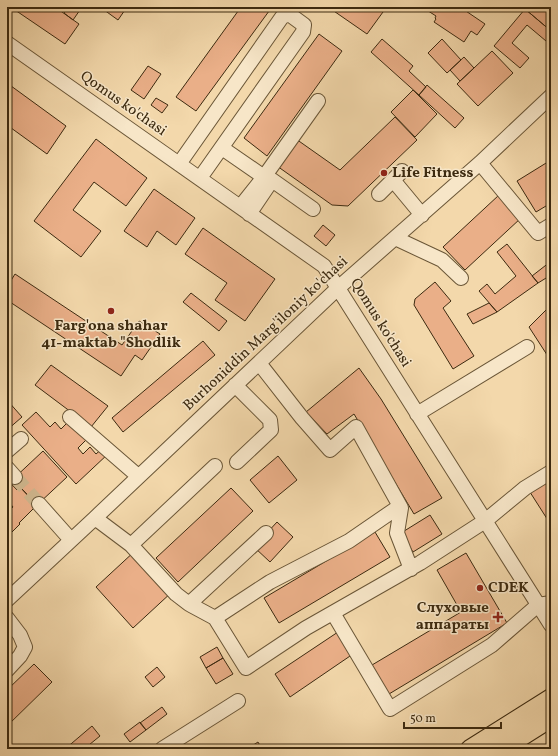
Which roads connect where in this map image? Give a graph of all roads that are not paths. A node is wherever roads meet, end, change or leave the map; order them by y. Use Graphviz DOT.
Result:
graph roads {
  1 [pos="7,43"];
  2 [pos="551,96"];
  3 [pos="318,101"];
  4 [pos="222,148"];
  5 [pos="480,163"];
  6 [pos="179,164"];
  7 [pos="264,177"];
  8 [pos="200,178"];
  9 [pos="379,194"];
  10 [pos="245,210"];
  11 [pos="313,210"];
  12 [pos="422,215"];
  13 [pos="551,225"];
  14 [pos="395,238"];
  15 [pos="461,278"];
  16 [pos="338,288"];
  17 [pos="527,347"];
  18 [pos="258,363"];
  19 [pos="235,385"];
  20 [pos="417,414"];
  21 [pos="70,418"];
  22 [pos="21,439"];
  23 [pos="7,451"];
  24 [pos="237,462"];
  25 [pos="215,466"];
  26 [pos="551,472"];
  27 [pos="138,476"];
  28 [pos="39,504"];
  29 [pos="400,506"];
  30 [pos="95,518"];
  31 [pos="485,521"];
  32 [pos="266,533"];
  33 [pos="71,540"];
  34 [pos="131,545"];
  35 [pos="411,569"];
  36 [pos="7,600"];
  37 [pos="189,604"];
  38 [pos="545,604"];
  39 [pos="333,613"];
  40 [pos="7,618"];
  41 [pos="215,618"];
  42 [pos="551,625"];
  43 [pos="7,670"];
  44 [pos="551,698"];
  45 [pos="238,701"];
  46 [pos="551,718"];
  47 [pos="162,749"];
  48 [pos="470,749"];
  49 [pos="502,749"];
  1 -- 6 [label="street, Qomus ko'chasi"];
  2 -- 5 [label="street, Burhoniddin Marg'iloniy ko'chasi"];
  3 -- 7 [label="street"];
  4 -- 6 [label="street"];
  4 -- 7 [label="street"];
  4 -- 8 [label="street"];
  5 -- 12 [label="street, Burhoniddin Marg'iloniy ko'chasi"];
  5 -- 13 [label="street"];
  6 -- 8 [label="street, Qomus ko'chasi"];
  7 -- 10 [label="street"];
  8 -- 10 [label="street, Qomus ko'chasi"];
  9 -- 12 [label="street"];
  10 -- 11 [label="street"];
  10 -- 16 [label="street, Qomus ko'chasi"];
  12 -- 14 [label="street, Burhoniddin Marg'iloniy ko'chasi"];
  14 -- 15 [label="street"];
  14 -- 16 [label="street, Burhoniddin Marg'iloniy ko'chasi"];
  16 -- 18 [label="street, Burhoniddin Marg'iloniy ko'chasi"];
  16 -- 20 [label="street, Qomus ko'chasi"];
  17 -- 20 [label="street"];
  18 -- 19 [label="street, Burhoniddin Marg'iloniy ko'chasi"];
  18 -- 29 [label="street"];
  19 -- 24 [label="street"];
  19 -- 27 [label="street, Burhoniddin Marg'iloniy ko'chasi"];
  20 -- 31 [label="street, Qomus ko'chasi"];
  21 -- 27 [label="street"];
  22 -- 23 [label="street"];
  25 -- 34 [label="street"];
  26 -- 31 [label="street"];
  27 -- 30 [label="street, Burhoniddin Marg'iloniy ko'chasi"];
  28 -- 33 [label="street"];
  29 -- 35 [label="street"];
  29 -- 41 [label="street"];
  30 -- 33 [label="street, Burhoniddin Marg'iloniy ko'chasi"];
  30 -- 34 [label="street"];
  31 -- 35 [label="street"];
  31 -- 38 [label="street, Qomus ko'chasi"];
  32 -- 37 [label="street"];
  33 -- 36 [label="street, Burhoniddin Marg'iloniy ko'chasi"];
  34 -- 37 [label="street"];
  35 -- 39 [label="street"];
  37 -- 41 [label="street"];
  38 -- 39 [label="street"];
  38 -- 42 [label="street, Qomus ko'chasi"];
  39 -- 41 [label="street"];
  40 -- 43 [label="street"];
  44 -- 48 [label="main road"];
  45 -- 47 [label="street"];
  46 -- 49 [label="main road"];
}
